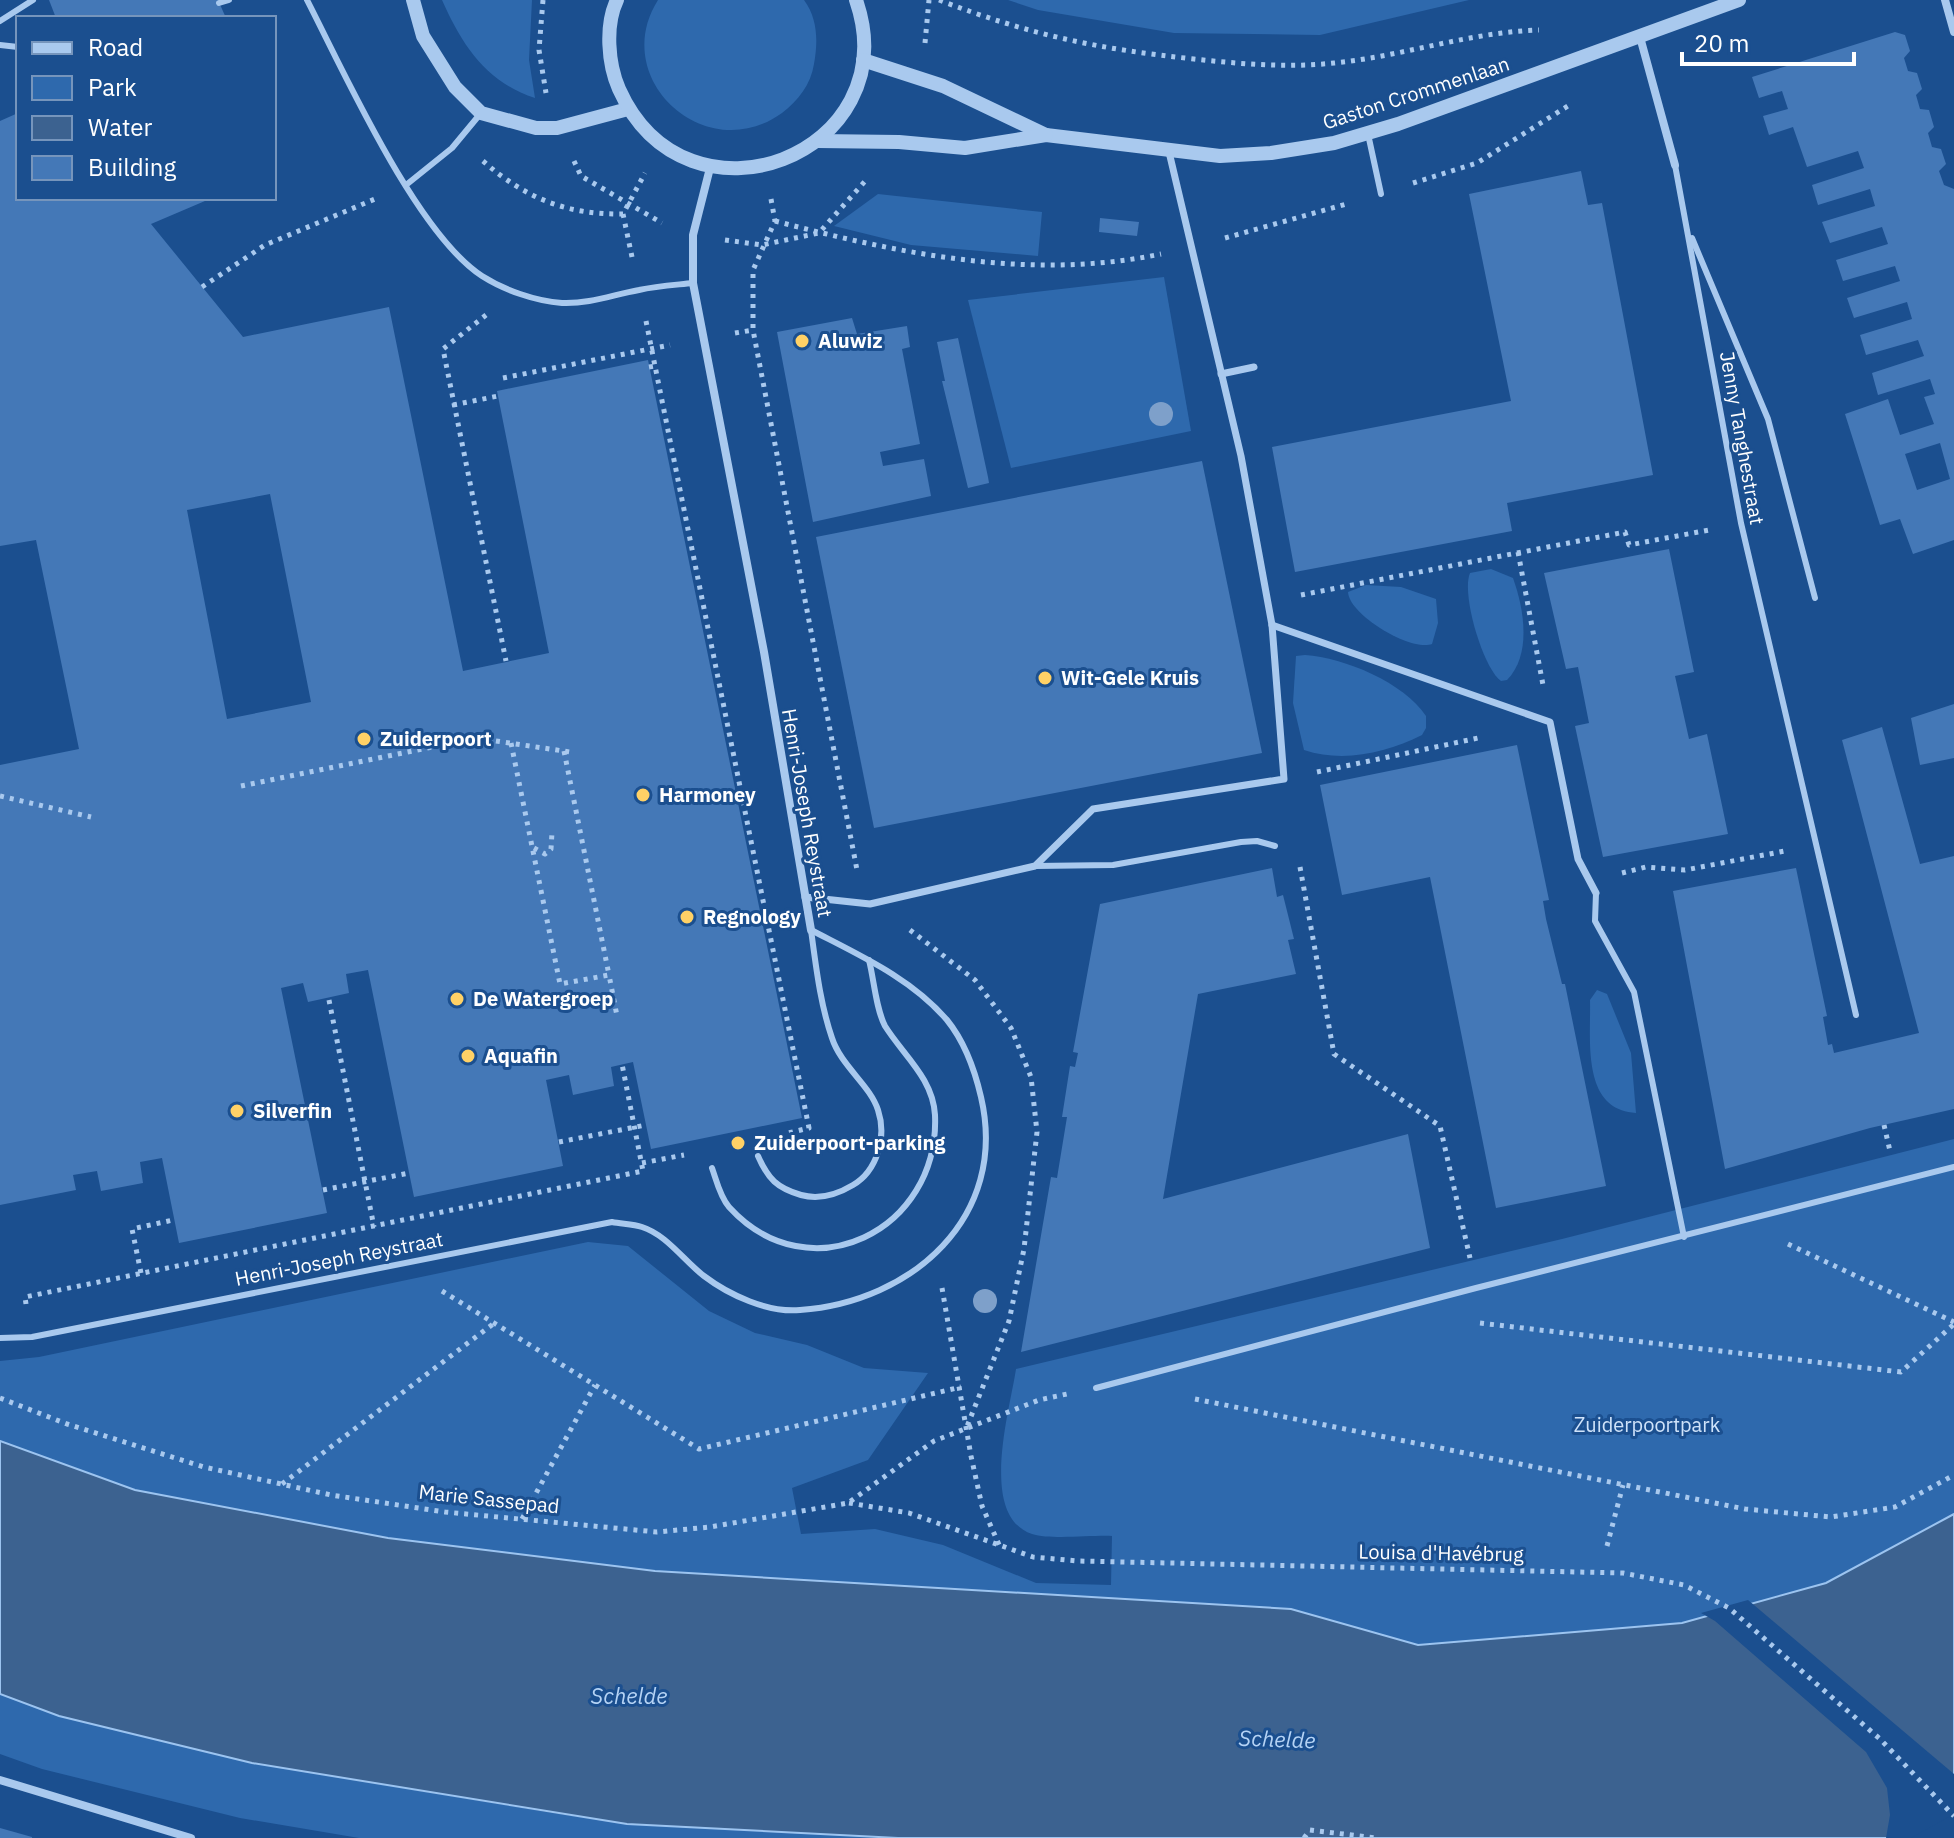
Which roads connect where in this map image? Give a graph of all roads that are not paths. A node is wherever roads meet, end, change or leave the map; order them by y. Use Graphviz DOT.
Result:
graph roads {
  1 [pos="33,0"];
  2 [pos="229,0"];
  3 [pos="307,0"];
  4 [pos="413,0"];
  5 [pos="617,0"];
  6 [pos="856,0"];
  7 [pos="1739,0"];
  8 [pos="1945,0"];
  9 [pos="219,3"];
  10 [pos="0,21"];
  11 [pos="1954,32"];
  12 [pos="1640,37"];
  13 [pos="863,60"];
  14 [pos="628,109"];
  15 [pos="481,113"];
  16 [pos="1368,133"];
  17 [pos="1046,135"];
  18 [pos="818,141"];
  19 [pos="1169,152"];
  20 [pos="1675,165"];
  21 [pos="710,168"];
  22 [pos="406,185"];
  23 [pos="1381,194"];
  24 [pos="1686,223"];
  25 [pos="693,283"];
  26 [pos="1254,367"];
  27 [pos="1221,374"];
  28 [pos="1815,598"];
  29 [pos="1272,625"];
  30 [pos="1275,846"];
  31 [pos="1035,866"];
  32 [pos="1596,893"];
  33 [pos="805,897"];
  34 [pos="811,930"];
  35 [pos="869,960"];
  36 [pos="1856,1015"];
  37 [pos="758,1156"];
  38 [pos="1954,1167"];
  39 [pos="712,1168"];
  40 [pos="1684,1237"];
  41 [pos="0,1338"];
  42 [pos="1096,1388"];
  43 [pos="0,1780"];
  44 [pos="191,1838"];
  1 -- 10 [label="lane"];
  2 -- 9 [label="lane"];
  3 -- 22 [label="lane"];
  4 -- 15 [label="street"];
  5 -- 14 [label="street, Gaston Crommenlaan"];
  6 -- 13 [label="street, Gaston Crommenlaan"];
  7 -- 12 [label="street, Gaston Crommenlaan"];
  8 -- 11 [label="street"];
  12 -- 16 [label="street, Gaston Crommenlaan"];
  12 -- 20 [label="street, Jenny Tanghestraat"];
  13 -- 17 [label="street, Gaston Crommenlaan"];
  13 -- 18 [label="street, Gaston Crommenlaan"];
  14 -- 15 [label="street"];
  14 -- 21 [label="street, Gaston Crommenlaan"];
  15 -- 22 [label="lane"];
  16 -- 19 [label="street, Gaston Crommenlaan"];
  16 -- 23 [label="lane"];
  17 -- 18 [label="street, Gaston Crommenlaan"];
  17 -- 19 [label="street, Gaston Crommenlaan"];
  18 -- 21 [label="street, Gaston Crommenlaan"];
  19 -- 27 [label="street"];
  20 -- 24 [label="lane, Jenny Tanghestraat"];
  21 -- 25 [label="street, Henri-Joseph Reystraat"];
  22 -- 25 [label="lane"];
  24 -- 28 [label="lane"];
  24 -- 36 [label="lane, Jenny Tanghestraat"];
  25 -- 33 [label="street, Henri-Joseph Reystraat"];
  26 -- 27 [label="street"];
  27 -- 29 [label="street"];
  29 -- 31 [label="street"];
  29 -- 32 [label="street"];
  30 -- 31 [label="lane"];
  31 -- 33 [label="street"];
  32 -- 40 [label="lane"];
  33 -- 34 [label="street, Henri-Joseph Reystraat"];
  34 -- 35 [label="lane, Henri-Joseph Reystraat"];
  34 -- 37 [label="lane"];
  35 -- 39 [label="lane"];
  35 -- 41 [label="lane, Henri-Joseph Reystraat"];
  38 -- 40 [label="lane"];
  40 -- 42 [label="lane"];
  43 -- 44 [label="street"];
}
